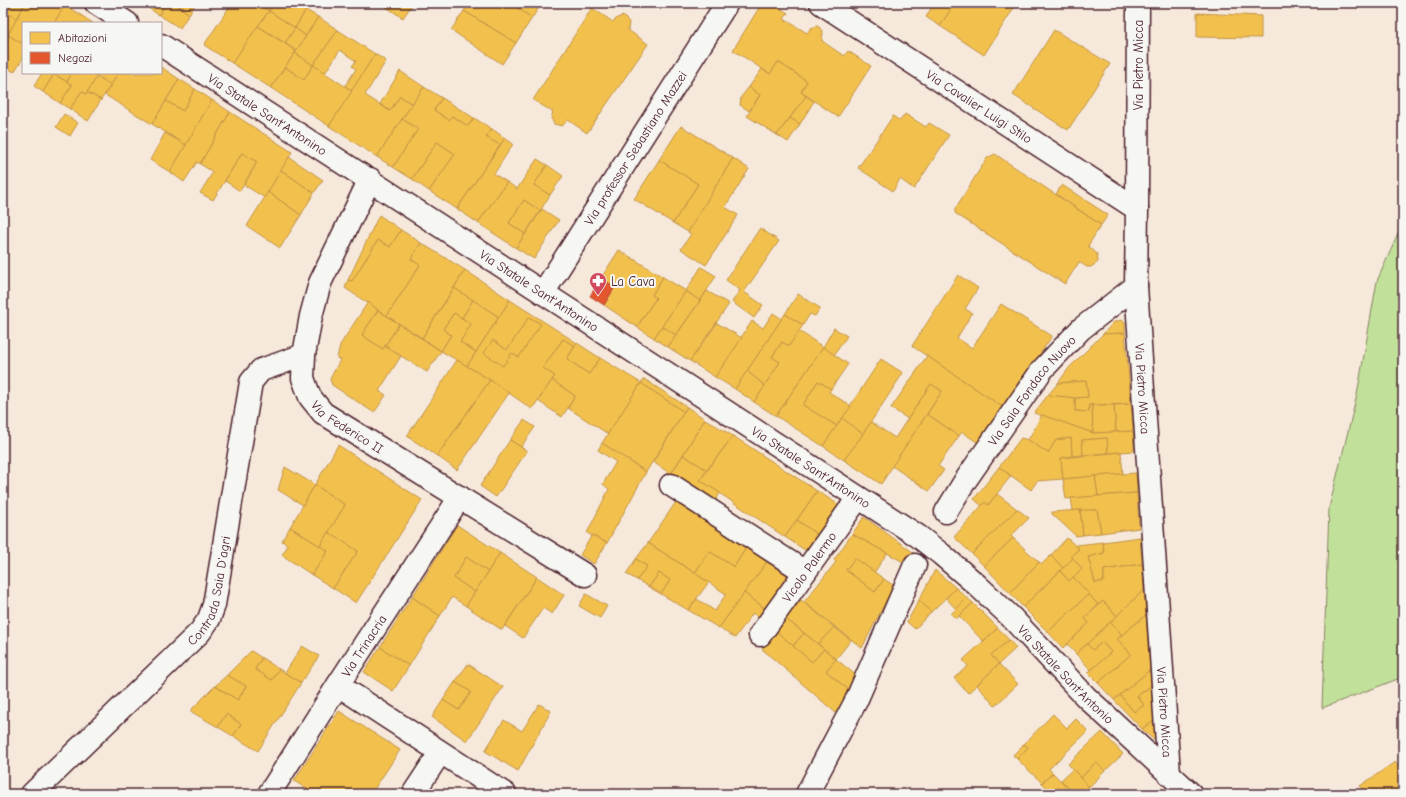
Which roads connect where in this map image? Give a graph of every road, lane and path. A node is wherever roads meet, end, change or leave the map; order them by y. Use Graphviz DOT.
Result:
graph roads {
  1 [pos="96,3"];
  2 [pos="726,3"];
  3 [pos="821,3"];
  4 [pos="1138,3"];
  5 [pos="125,22"];
  6 [pos="162,46"];
  7 [pos="370,179"];
  8 [pos="1137,209"];
  9 [pos="1136,286"];
  10 [pos="543,293"];
  11 [pos="304,355"];
  12 [pos="671,485"];
  13 [pos="460,497"];
  14 [pos="858,498"];
  15 [pos="946,512"];
  16 [pos="941,554"];
  17 [pos="915,565"];
  18 [pos="805,572"];
  19 [pos="585,574"];
  20 [pos="760,635"];
  21 [pos="338,685"];
  22 [pos="440,753"];
  23 [pos="1169,773"];
  24 [pos="32,794"];
  25 [pos="269,794"];
  26 [pos="413,794"];
  27 [pos="505,794"];
  28 [pos="806,794"];
  29 [pos="1191,794"];
  1 -- 5 [label="street"];
  2 -- 10 [label="street, Via professor Sebastiano Mazzei"];
  3 -- 8 [label="street, Via Cavalier Luigi Stilo"];
  4 -- 8 [label="street, Via Pietro Micca"];
  6 -- 7 [label="street, Via Statale Sant'Antonino"];
  7 -- 10 [label="street, Via Statale Sant'Antonino"];
  7 -- 11 [label="street, Via Federico II"];
  8 -- 9 [label="street, Via Pietro Micca"];
  9 -- 15 [label="street, Via Saia Fondaco Nuovo"];
  9 -- 23 [label="street, Via Pietro Micca"];
  10 -- 14 [label="street, Via Statale Sant'Antonino"];
  11 -- 13 [label="street, Via Federico II"];
  11 -- 24 [label="street, Contrada Saia D'agri"];
  12 -- 18 [label="street"];
  13 -- 19 [label="street, Via Federico II"];
  13 -- 21 [label="street, Via Trinacria"];
  14 -- 16 [label="street, Via Statale Sant'Antonino"];
  14 -- 18 [label="street, Vicolo Palermo"];
  16 -- 23 [label="street, Via Statale Sant'Antonio"];
  17 -- 28 [label="street"];
  18 -- 20 [label="street, Vicolo Palermo"];
  21 -- 22 [label="street"];
  21 -- 25 [label="street, Via Trinacria"];
  22 -- 26 [label="street"];
  22 -- 27 [label="street"];
  23 -- 29 [label="street, Via Statale Sant'Antonio"];
}
